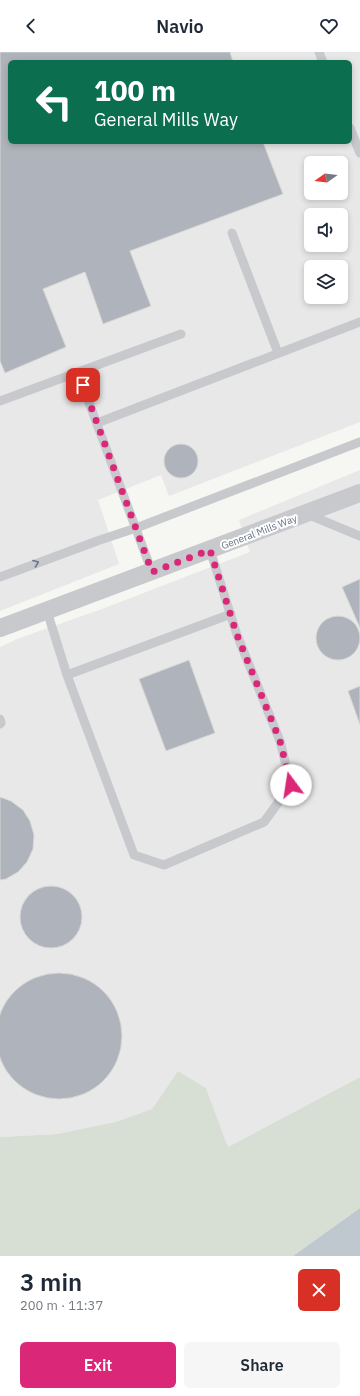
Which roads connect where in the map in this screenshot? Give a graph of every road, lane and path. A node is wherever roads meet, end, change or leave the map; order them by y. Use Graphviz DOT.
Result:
graph roads {
  1 [pos="352,133"];
  2 [pos="360,153"];
  3 [pos="232,233"];
  4 [pos="360,322"];
  5 [pos="182,334"];
  6 [pos="278,353"];
  7 [pos="78,373"];
  8 [pos="0,401"];
  9 [pos="97,423"];
  10 [pos="360,442"];
  11 [pos="360,493"];
  12 [pos="306,514"];
  13 [pos="136,528"];
  14 [pos="360,536"];
  15 [pos="210,550"];
  16 [pos="152,572"];
  17 [pos="0,576"];
  18 [pos="47,611"];
  19 [pos="231,614"];
  20 [pos="0,628"];
  21 [pos="68,675"];
  22 [pos="0,719"];
  23 [pos="0,724"];
  1 -- 2 [label="lane"];
  3 -- 6 [label="lane"];
  4 -- 6 [label="lane"];
  5 -- 7 [label="lane"];
  6 -- 9 [label="lane"];
  7 -- 8 [label="lane"];
  7 -- 9 [label="lane"];
  9 -- 13 [label="lane"];
  10 -- 13 [label="lane"];
  11 -- 12 [label="street, General Mills Way"];
  12 -- 14 [label="lane"];
  12 -- 15 [label="street, General Mills Way"];
  13 -- 16 [label="lane"];
  17 -- 13 [label="lane, one-way"];
  15 -- 16 [label="street, General Mills Way"];
  15 -- 19 [label="lane"];
  16 -- 18 [label="street, General Mills Way"];
  18 -- 20 [label="street, General Mills Way"];
  18 -- 21 [label="lane"];
  19 -- 21 [label="lane"];
  19 -- 21 [label="lane"];
  22 -- 23 [label="lane"];
}
